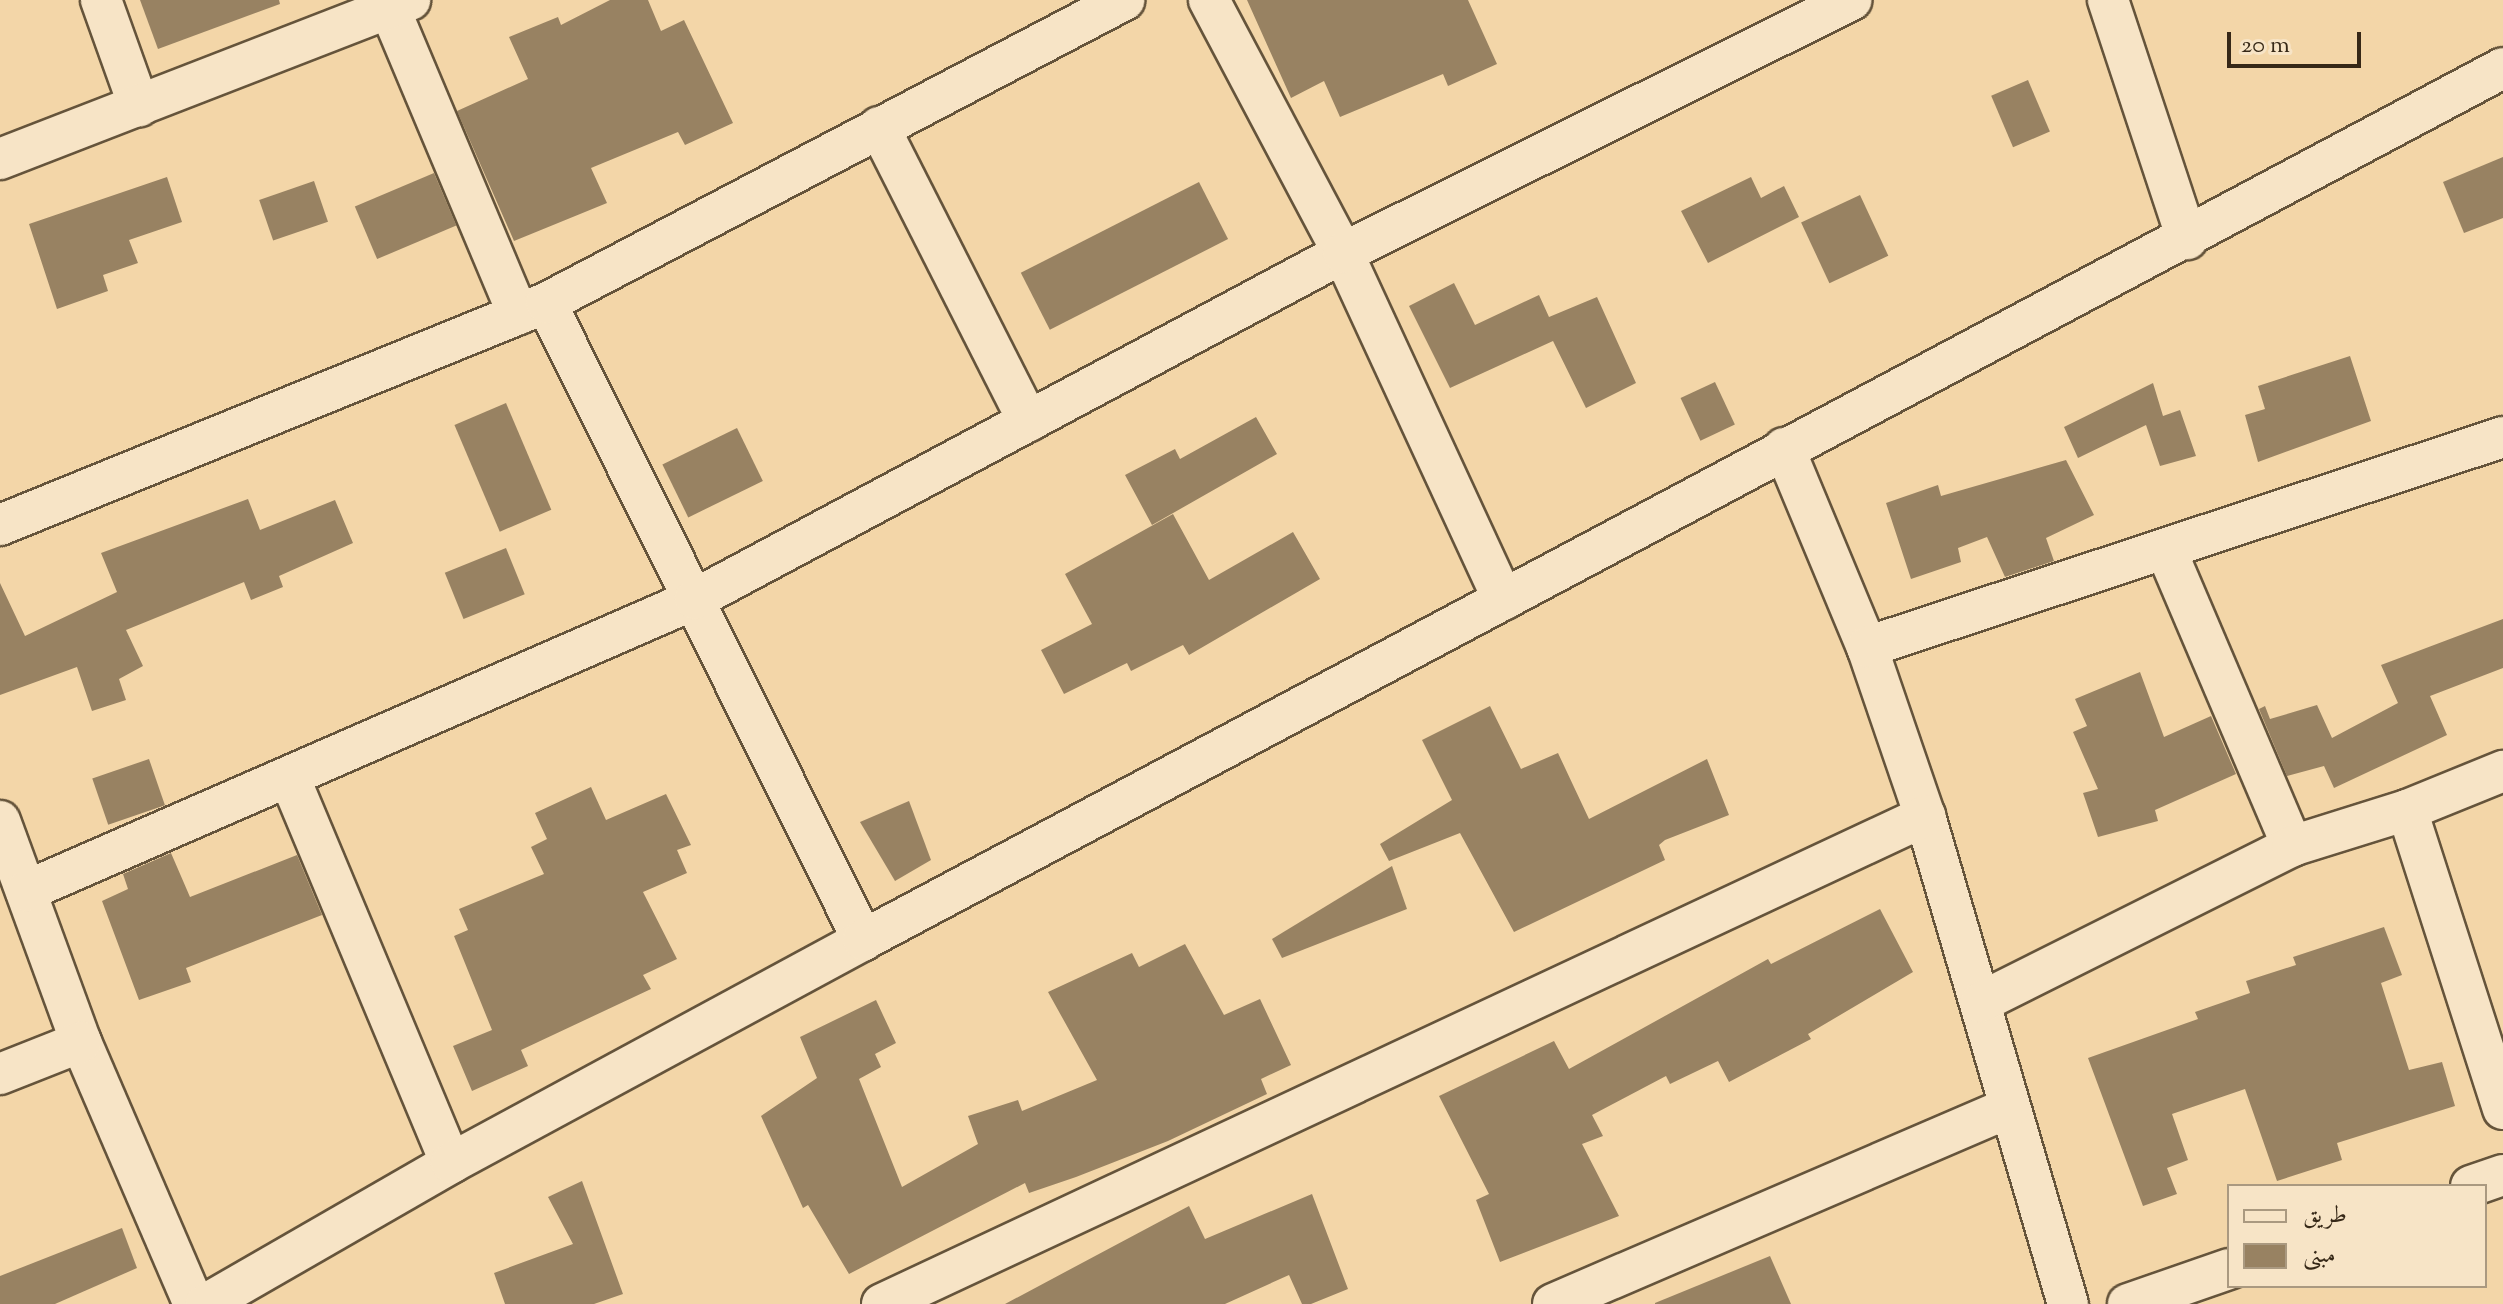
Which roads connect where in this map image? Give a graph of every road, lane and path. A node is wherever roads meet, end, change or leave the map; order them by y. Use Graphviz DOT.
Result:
graph roads {
  1 [pos="101,0"];
  2 [pos="1124,0"];
  3 [pos="1209,0"];
  4 [pos="1851,0"];
  5 [pos="2108,0"];
  6 [pos="395,3"];
  7 [pos="2503,68"];
  8 [pos="139,106"];
  9 [pos="879,127"];
  10 [pos="0,159"];
  11 [pos="2187,239"];
  12 [pos="1343,253"];
  13 [pos="532,309"];
  14 [pos="1028,421"];
  15 [pos="2503,437"];
  16 [pos="1784,448"];
  17 [pos="0,525"];
  18 [pos="2166,550"];
  19 [pos="695,599"];
  20 [pos="1503,600"];
  21 [pos="1867,647"];
  22 [pos="2503,771"];
  23 [pos="290,779"];
  24 [pos="2407,810"];
  25 [pos="1925,816"];
  26 [pos="0,821"];
  27 [pos="2292,846"];
  28 [pos="26,891"];
  29 [pos="863,940"];
  30 [pos="1981,1002"];
  31 [pos="81,1042"];
  32 [pos="0,1074"];
  33 [pos="2009,1108"];
  34 [pos="2503,1109"];
  35 [pos="451,1163"];
  36 [pos="2503,1175"];
  37 [pos="2477,1184"];
  38 [pos="2227,1270"];
  39 [pos="194,1304"];
  40 [pos="206,1304"];
  41 [pos="882,1304"];
  42 [pos="1553,1304"];
  43 [pos="2068,1304"];
  44 [pos="2128,1304"];
  1 -- 8 [label="street"];
  2 -- 9 [label="street"];
  3 -- 12 [label="street"];
  4 -- 12 [label="street"];
  5 -- 11 [label="street"];
  6 -- 8 [label="street"];
  6 -- 13 [label="street"];
  7 -- 11 [label="street"];
  8 -- 10 [label="street"];
  9 -- 13 [label="street"];
  9 -- 14 [label="street"];
  11 -- 16 [label="street"];
  12 -- 14 [label="street"];
  12 -- 20 [label="street"];
  13 -- 17 [label="street"];
  13 -- 19 [label="street"];
  14 -- 19 [label="street"];
  15 -- 18 [label="street"];
  16 -- 20 [label="street"];
  16 -- 21 [label="street"];
  18 -- 21 [label="street"];
  18 -- 27 [label="street"];
  19 -- 23 [label="street"];
  19 -- 29 [label="street"];
  20 -- 29 [label="street"];
  21 -- 25 [label="street"];
  22 -- 24 [label="street"];
  23 -- 28 [label="street"];
  23 -- 35 [label="street"];
  24 -- 27 [label="street"];
  24 -- 34 [label="street"];
  25 -- 30 [label="street"];
  25 -- 41 [label="street"];
  26 -- 28 [label="street"];
  27 -- 30 [label="street"];
  28 -- 31 [label="street"];
  29 -- 35 [label="street"];
  30 -- 33 [label="street"];
  31 -- 32 [label="street"];
  31 -- 39 [label="street"];
  33 -- 42 [label="street"];
  33 -- 43 [label="street"];
  35 -- 40 [label="street"];
  36 -- 37 [label="street"];
  38 -- 44 [label="street"];
}
